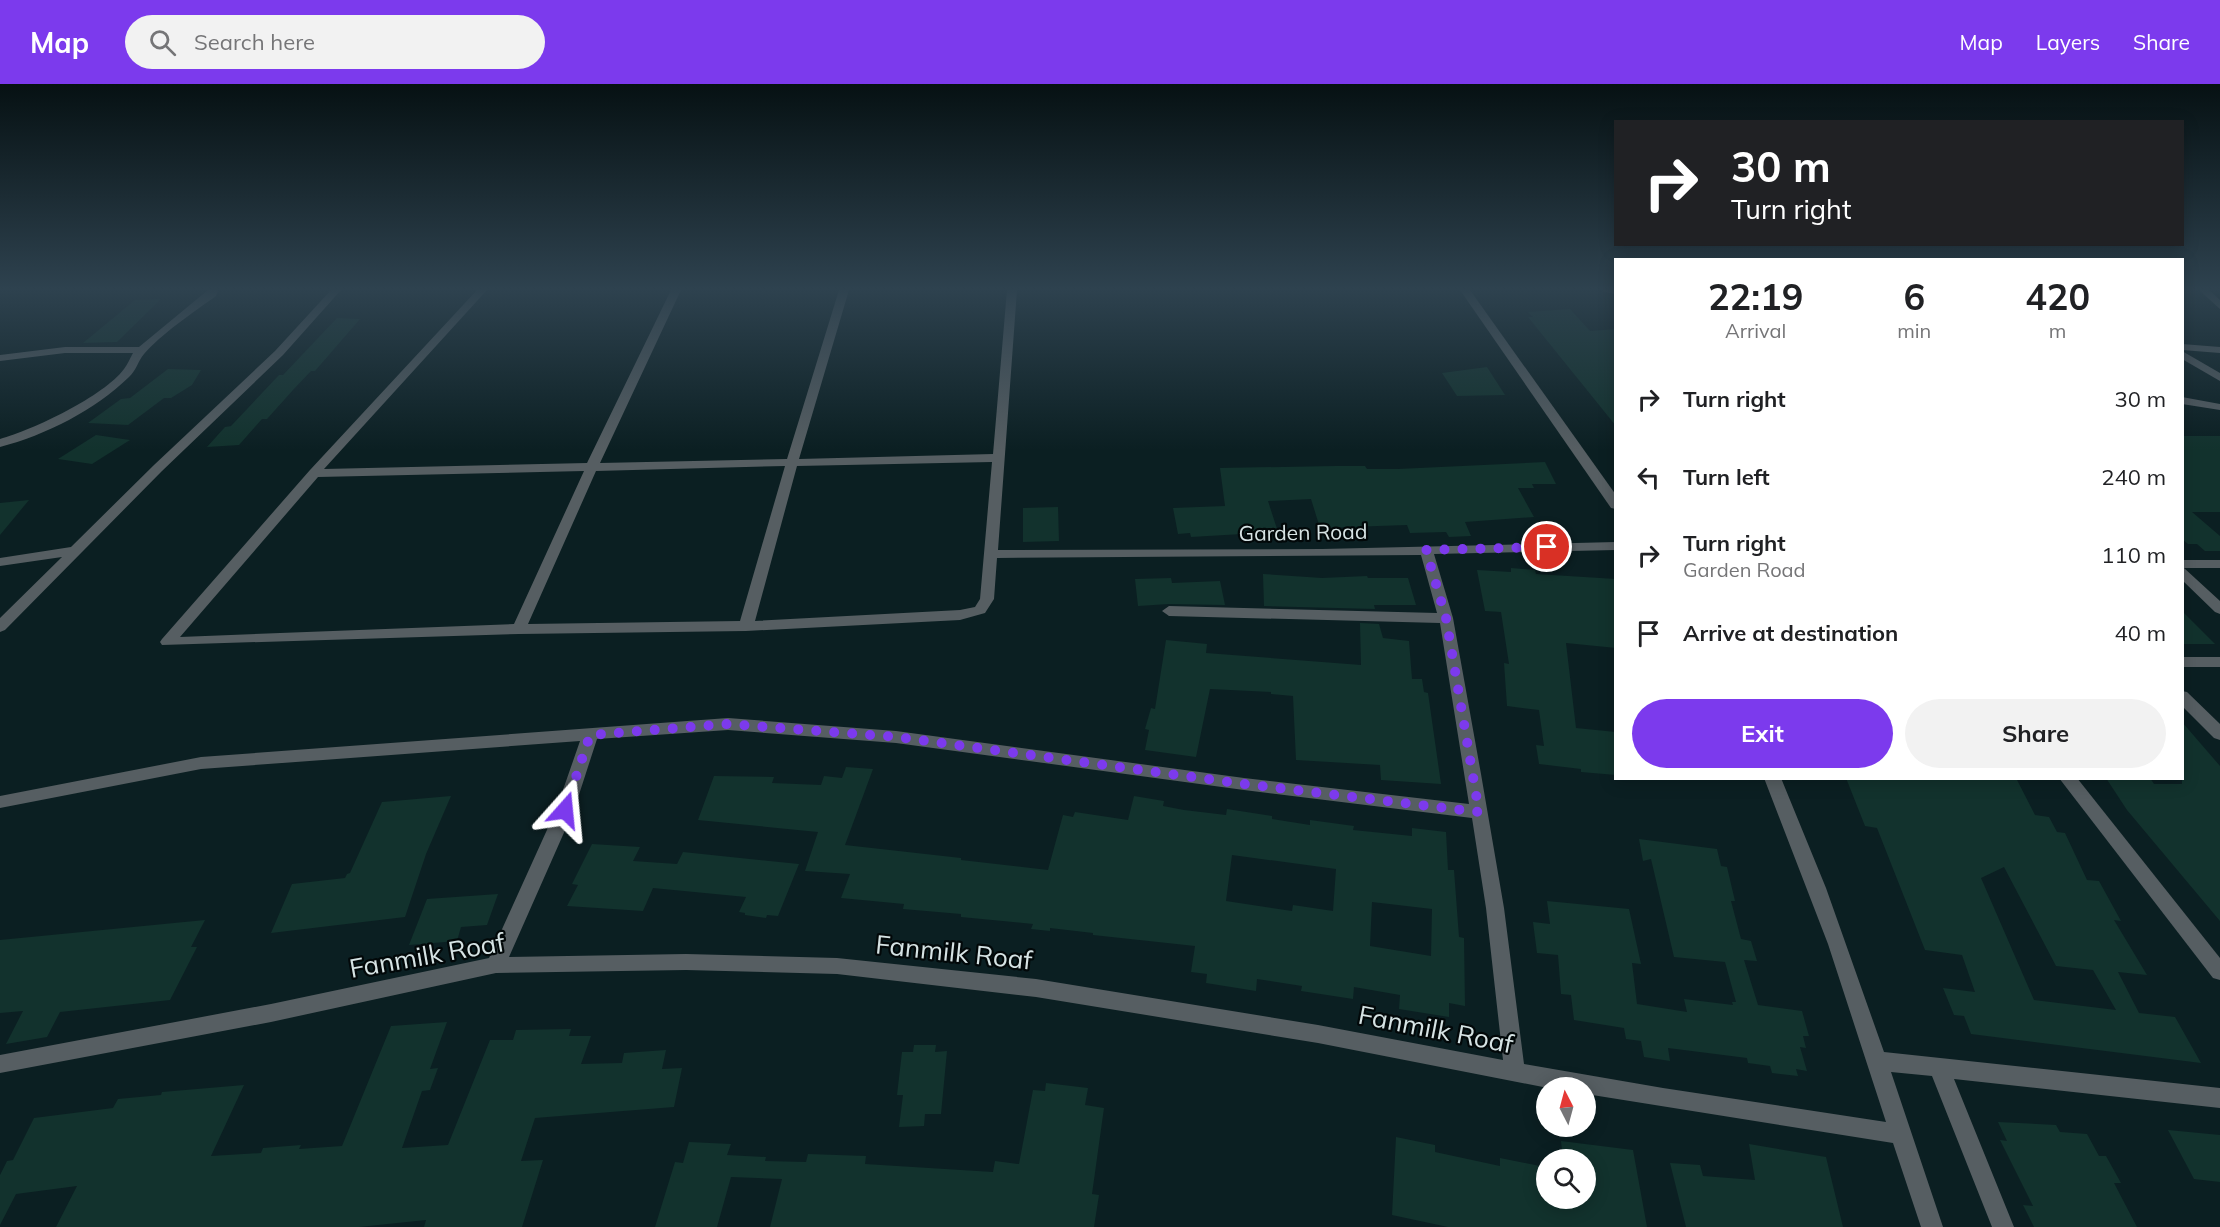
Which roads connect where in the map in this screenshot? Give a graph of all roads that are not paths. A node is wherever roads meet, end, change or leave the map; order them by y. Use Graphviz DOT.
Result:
graph roads {
  1 [pos="149,343"];
  2 [pos="288,343"];
  3 [pos="433,343"];
  4 [pos="651,343"];
  5 [pos="828,343"];
  6 [pos="1007,343"];
  7 [pos="1504,343"];
  8 [pos="2184,347"];
  9 [pos="141,350"];
  10 [pos="2220,350"];
  11 [pos="2184,355"];
  12 [pos="0,358"];
  13 [pos="2220,378"];
  14 [pos="2184,400"];
  15 [pos="2218,408"];
  16 [pos="0,443"];
  17 [pos="997,458"];
  18 [pos="792,462"];
  19 [pos="591,468"];
  20 [pos="314,473"];
  21 [pos="1610,488"];
  22 [pos="1614,546"];
  23 [pos="1426,550"];
  24 [pos="75,551"];
  25 [pos="991,554"];
  26 [pos="0,562"];
  27 [pos="2184,564"];
  28 [pos="2220,564"];
  29 [pos="2184,574"];
  30 [pos="2220,609"];
  31 [pos="1169,611"];
  32 [pos="1446,618"];
  33 [pos="746,626"];
  34 [pos="0,627"];
  35 [pos="519,629"];
  36 [pos="2184,662"];
  37 [pos="2220,662"];
  38 [pos="2184,698"];
  39 [pos="2220,734"];
  40 [pos="590,735"];
  41 [pos="1773,780"];
  42 [pos="2069,780"];
  43 [pos="0,802"];
  44 [pos="1479,812"];
  45 [pos="496,965"];
  46 [pos="2220,972"];
  47 [pos="1878,1061"];
  48 [pos="0,1064"];
  49 [pos="1938,1066"];
  50 [pos="1515,1072"];
  51 [pos="2220,1098"];
  52 [pos="1900,1134"];
  53 [pos="1932,1227"];
  54 [pos="2003,1227"];
  1 -- 9 [label="street"];
  2 -- 24 [label="street"];
  3 -- 20 [label="street"];
  4 -- 19 [label="street"];
  5 -- 18 [label="street"];
  6 -- 17 [label="street"];
  7 -- 21 [label="street"];
  8 -- 10 [label="street"];
  9 -- 12 [label="street"];
  9 -- 16 [label="street"];
  11 -- 13 [label="street"];
  14 -- 15 [label="street"];
  17 -- 18 [label="street"];
  17 -- 25 [label="street"];
  18 -- 19 [label="street"];
  18 -- 33 [label="street"];
  19 -- 20 [label="street"];
  19 -- 35 [label="street"];
  20 -- 35 [label="street"];
  22 -- 23 [label="street, Garden Road"];
  23 -- 25 [label="street, Garden Road"];
  23 -- 32 [label="street"];
  24 -- 26 [label="street"];
  24 -- 34 [label="street"];
  25 -- 33 [label="street"];
  27 -- 28 [label="street"];
  29 -- 30 [label="street"];
  31 -- 32 [label="street"];
  32 -- 44 [label="street"];
  33 -- 35 [label="street"];
  36 -- 37 [label="street"];
  38 -- 39 [label="street"];
  40 -- 43 [label="street"];
  40 -- 44 [label="street"];
  40 -- 45 [label="street"];
  41 -- 47 [label="street"];
  42 -- 46 [label="street"];
  44 -- 50 [label="street"];
  45 -- 48 [label="street, Fanmilk Roaf"];
  45 -- 50 [label="street, Fanmilk Roaf"];
  47 -- 49 [label="street"];
  47 -- 52 [label="street"];
  49 -- 51 [label="street"];
  49 -- 54 [label="street"];
  50 -- 52 [label="street, Fanmilk Roaf"];
  52 -- 53 [label="street"];
}
